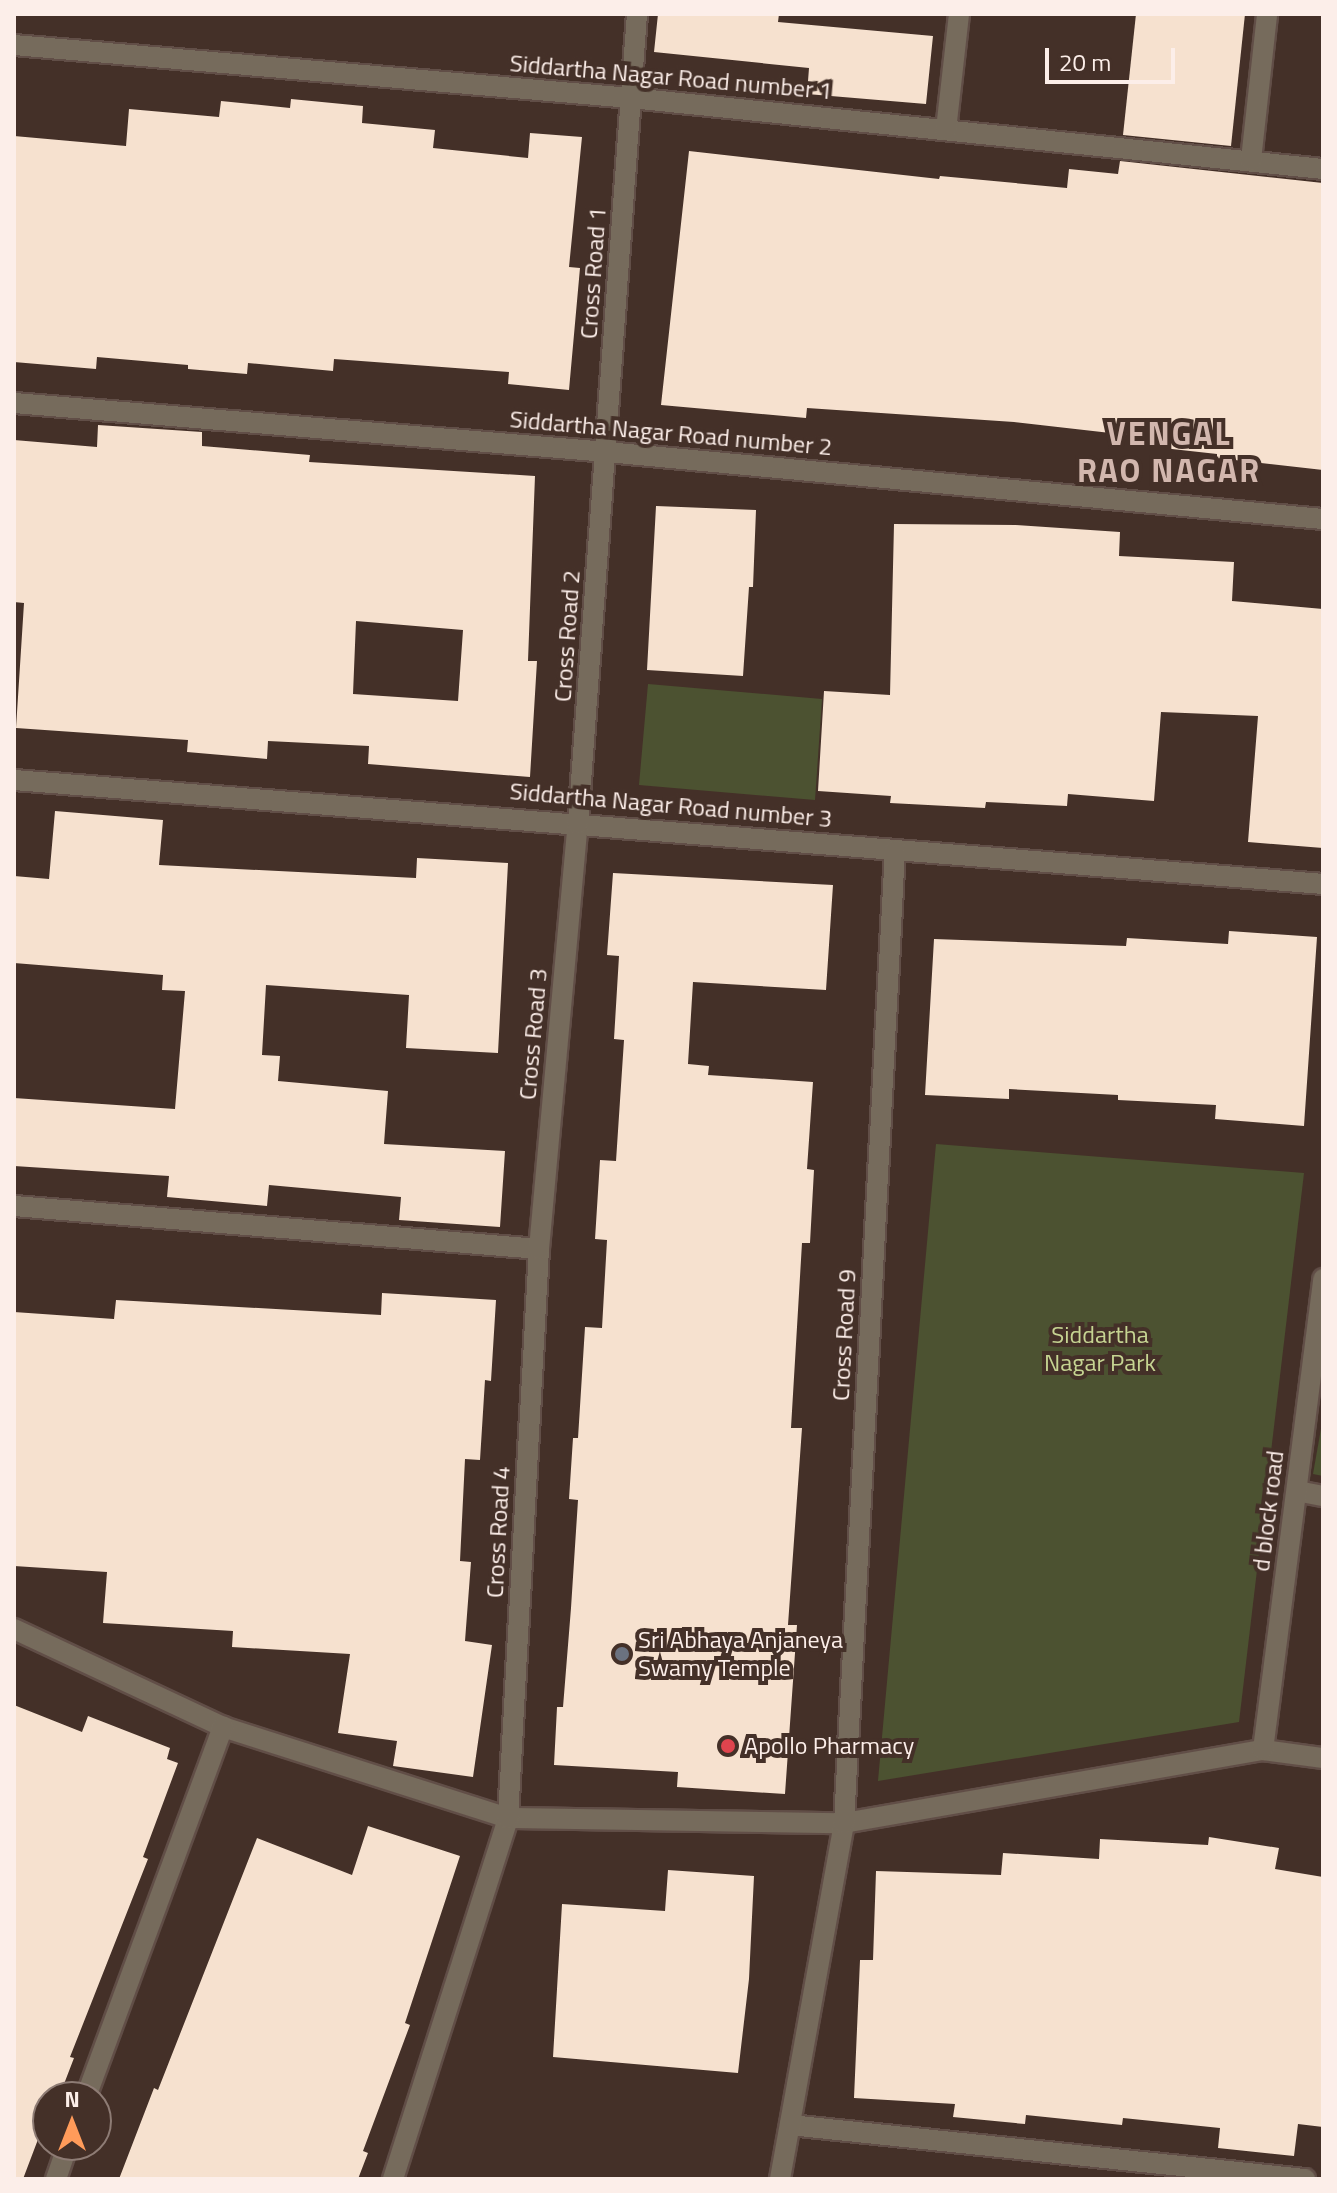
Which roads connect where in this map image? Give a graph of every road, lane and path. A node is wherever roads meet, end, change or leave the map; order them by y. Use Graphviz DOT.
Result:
graph roads {
  1 [pos="637,14"];
  2 [pos="959,14"];
  3 [pos="1267,14"];
  4 [pos="14,45"];
  5 [pos="631,98"];
  6 [pos="946,130"];
  7 [pos="1251,160"];
  8 [pos="1323,169"];
  9 [pos="14,403"];
  10 [pos="607,452"];
  11 [pos="1323,519"];
  12 [pos="14,780"];
  13 [pos="578,823"];
  14 [pos="895,850"];
  15 [pos="1323,884"];
  16 [pos="14,1206"];
  17 [pos="539,1249"];
  18 [pos="1323,1279"];
  19 [pos="1320,1322"];
  20 [pos="1297,1491"];
  21 [pos="1323,1496"];
  22 [pos="14,1629"];
  23 [pos="223,1727"];
  24 [pos="1263,1750"];
  25 [pos="1323,1758"];
  26 [pos="508,1818"];
  27 [pos="844,1823"];
  28 [pos="92,2081"];
  29 [pos="790,2125"];
  30 [pos="1225,2175"];
  31 [pos="393,2179"];
  32 [pos="780,2179"];
  33 [pos="1305,2179"];
  1 -- 5 [label="street, Cross Road 1"];
  2 -- 6 [label="street"];
  3 -- 7 [label="street"];
  4 -- 5 [label="street, Siddartha Nagar Road number 1"];
  5 -- 6 [label="street, Siddartha Nagar Road number 1"];
  5 -- 10 [label="street, Cross Road 1"];
  6 -- 7 [label="street, Siddartha Nagar Road number 1"];
  7 -- 8 [label="street, Siddartha Nagar Road number 1"];
  9 -- 10 [label="street, Siddartha Nagar Road number 2"];
  10 -- 11 [label="street, Siddartha Nagar Road number 2"];
  10 -- 13 [label="street, Cross Road 2"];
  12 -- 13 [label="street, Siddartha Nagar Road number 3"];
  13 -- 14 [label="street, Siddartha Nagar Road number 3"];
  13 -- 17 [label="street, Cross Road 3"];
  14 -- 15 [label="street, Siddartha Nagar Road number 3"];
  14 -- 27 [label="street, Cross Road 9"];
  16 -- 17 [label="street"];
  17 -- 26 [label="street, Cross Road 4"];
  18 -- 19 [label="street, d block road"];
  19 -- 20 [label="street, d block road"];
  20 -- 21 [label="street"];
  20 -- 24 [label="street, d block road"];
  22 -- 23 [label="street"];
  23 -- 26 [label="street"];
  23 -- 28 [label="street"];
  24 -- 25 [label="street"];
  24 -- 27 [label="street"];
  26 -- 27 [label="street"];
  26 -- 31 [label="street, Cross Road 4"];
  27 -- 29 [label="street, Cross Road 9"];
  29 -- 30 [label="street"];
  29 -- 32 [label="street, Cross Road 9"];
  30 -- 33 [label="street"];
}
